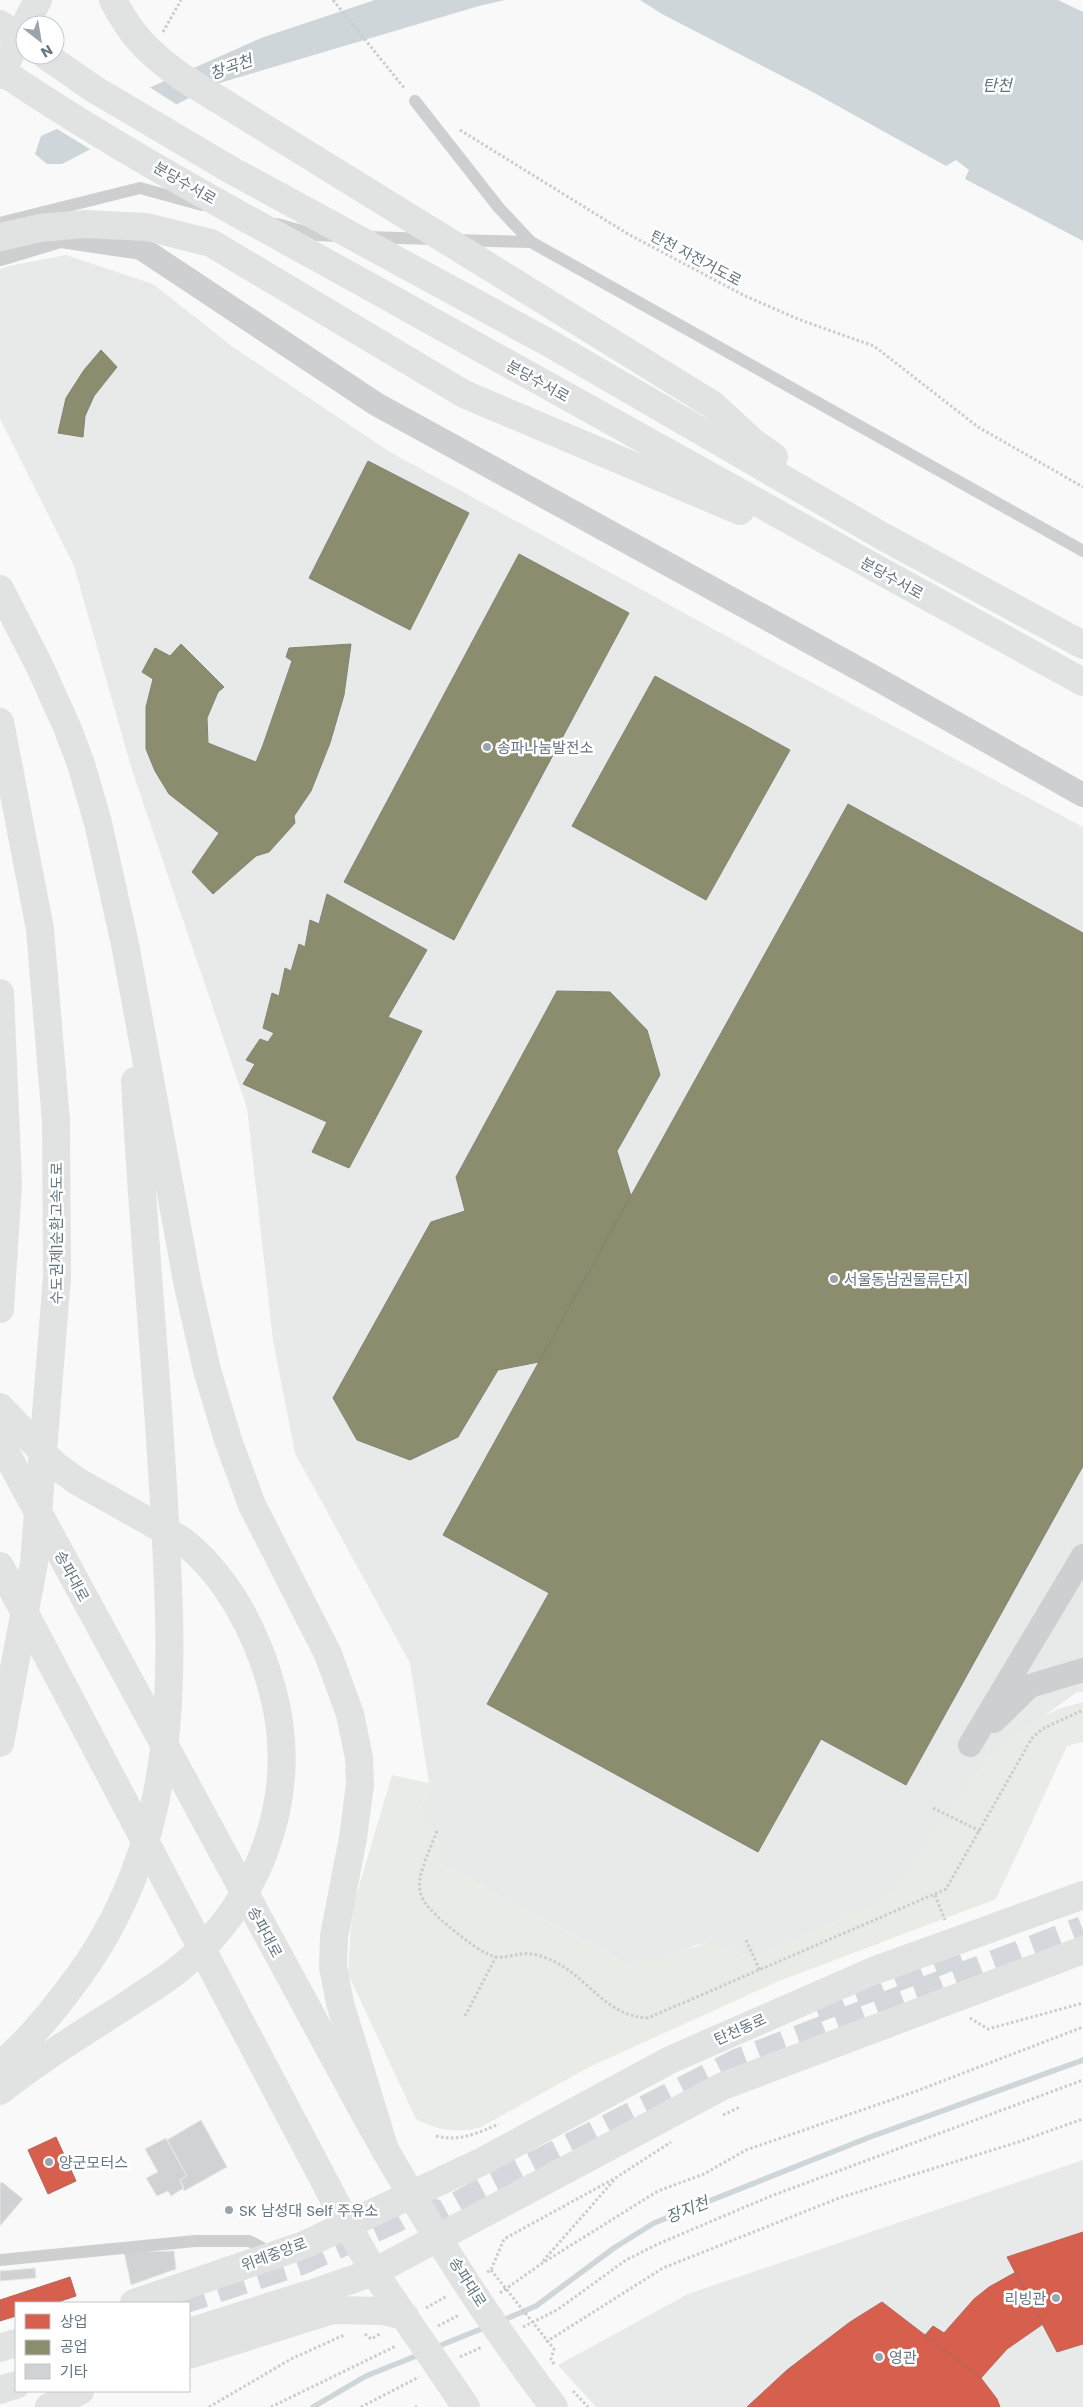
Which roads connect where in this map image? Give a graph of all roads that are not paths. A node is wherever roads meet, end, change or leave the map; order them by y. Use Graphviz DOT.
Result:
graph roads {
  1 [pos="38,0"];
  2 [pos="119,11"];
  3 [pos="30,15"];
  4 [pos="0,24"];
  5 [pos="15,34"];
  6 [pos="15,45"];
  7 [pos="59,65"];
  8 [pos="0,70"];
  9 [pos="0,75"];
  10 [pos="415,102"];
  11 [pos="0,223"];
  12 [pos="0,237"];
  13 [pos="531,242"];
  14 [pos="0,254"];
  15 [pos="882,536"];
  16 [pos="1083,550"];
  17 [pos="867,564"];
  18 [pos="0,589"];
  19 [pos="1083,645"];
  20 [pos="1083,682"];
  21 [pos="0,722"];
  22 [pos="1083,794"];
  23 [pos="129,970"];
  24 [pos="0,994"];
  25 [pos="0,1309"];
  26 [pos="0,1407"];
  27 [pos="0,1442"];
  28 [pos="1083,1556"];
  29 [pos="0,1566"];
  30 [pos="1083,1670"];
  31 [pos="1,1739"];
  32 [pos="1083,1895"];
  33 [pos="1083,1950"];
  34 [pos="0,2065"];
  35 [pos="0,2092"];
  36 [pos="385,2150"];
  37 [pos="411,2196"];
  38 [pos="347,2224"];
  39 [pos="440,2238"];
  40 [pos="0,2260"];
  41 [pos="261,2260"];
  42 [pos="374,2272"];
  43 [pos="137,2302"];
  44 [pos="412,2328"];
  45 [pos="190,2332"];
  46 [pos="15,2343"];
  47 [pos="0,2348"];
  48 [pos="190,2355"];
  49 [pos="15,2385"];
  50 [pos="0,2390"];
  51 [pos="55,2392"];
  52 [pos="78,2392"];
  53 [pos="454,2392"];
  54 [pos="561,2396"];
  55 [pos="42,2407"];
  56 [pos="49,2407"];
  1 -- 3 [label="main road"];
  2 -- 15 [label="main road"];
  4 -- 5 [label="main road"];
  6 -- 9 [label="main road"];
  7 -- 15 [label="main road"];
  8 -- 17 [label="main road, 분당수서로"];
  10 -- 13 [label="lane"];
  11 -- 13 [label="lane"];
  12 -- 17 [label="main road"];
  13 -- 16 [label="lane"];
  14 -- 22 [label="street"];
  15 -- 19 [label="main road"];
  17 -- 20 [label="main road, 분당수서로"];
  18 -- 23 [label="main road"];
  21 -- 31 [label="main road, 수도권제1순환고속도로"];
  23 -- 34 [label="main road"];
  23 -- 36 [label="main road"];
  24 -- 25 [label="main road"];
  26 -- 35 [label="main road"];
  27 -- 36 [label="main road, 송파대로"];
  28 -- 30 [label="street"];
  29 -- 38 [label="main road"];
  32 -- 37 [label="main road, 탄천동로"];
  33 -- 39 [label="main road"];
  36 -- 37 [label="main road, 송파대로"];
  37 -- 38 [label="main road, 위례중앙로"];
  37 -- 39 [label="main road, 송파대로"];
  38 -- 41 [label="main road, 위례중앙로"];
  38 -- 42 [label="main road"];
  39 -- 42 [label="main road"];
  39 -- 54 [label="main road, 송파대로"];
  40 -- 41 [label="lane"];
  41 -- 43 [label="main road, 위례중앙로"];
  42 -- 44 [label="main road"];
  42 -- 45 [label="main road"];
  44 -- 48 [label="main road"];
  44 -- 53 [label="main road"];
  46 -- 47 [label="main road"];
  49 -- 50 [label="main road"];
  51 -- 55 [label="main road"];
  52 -- 56 [label="main road"];
}
